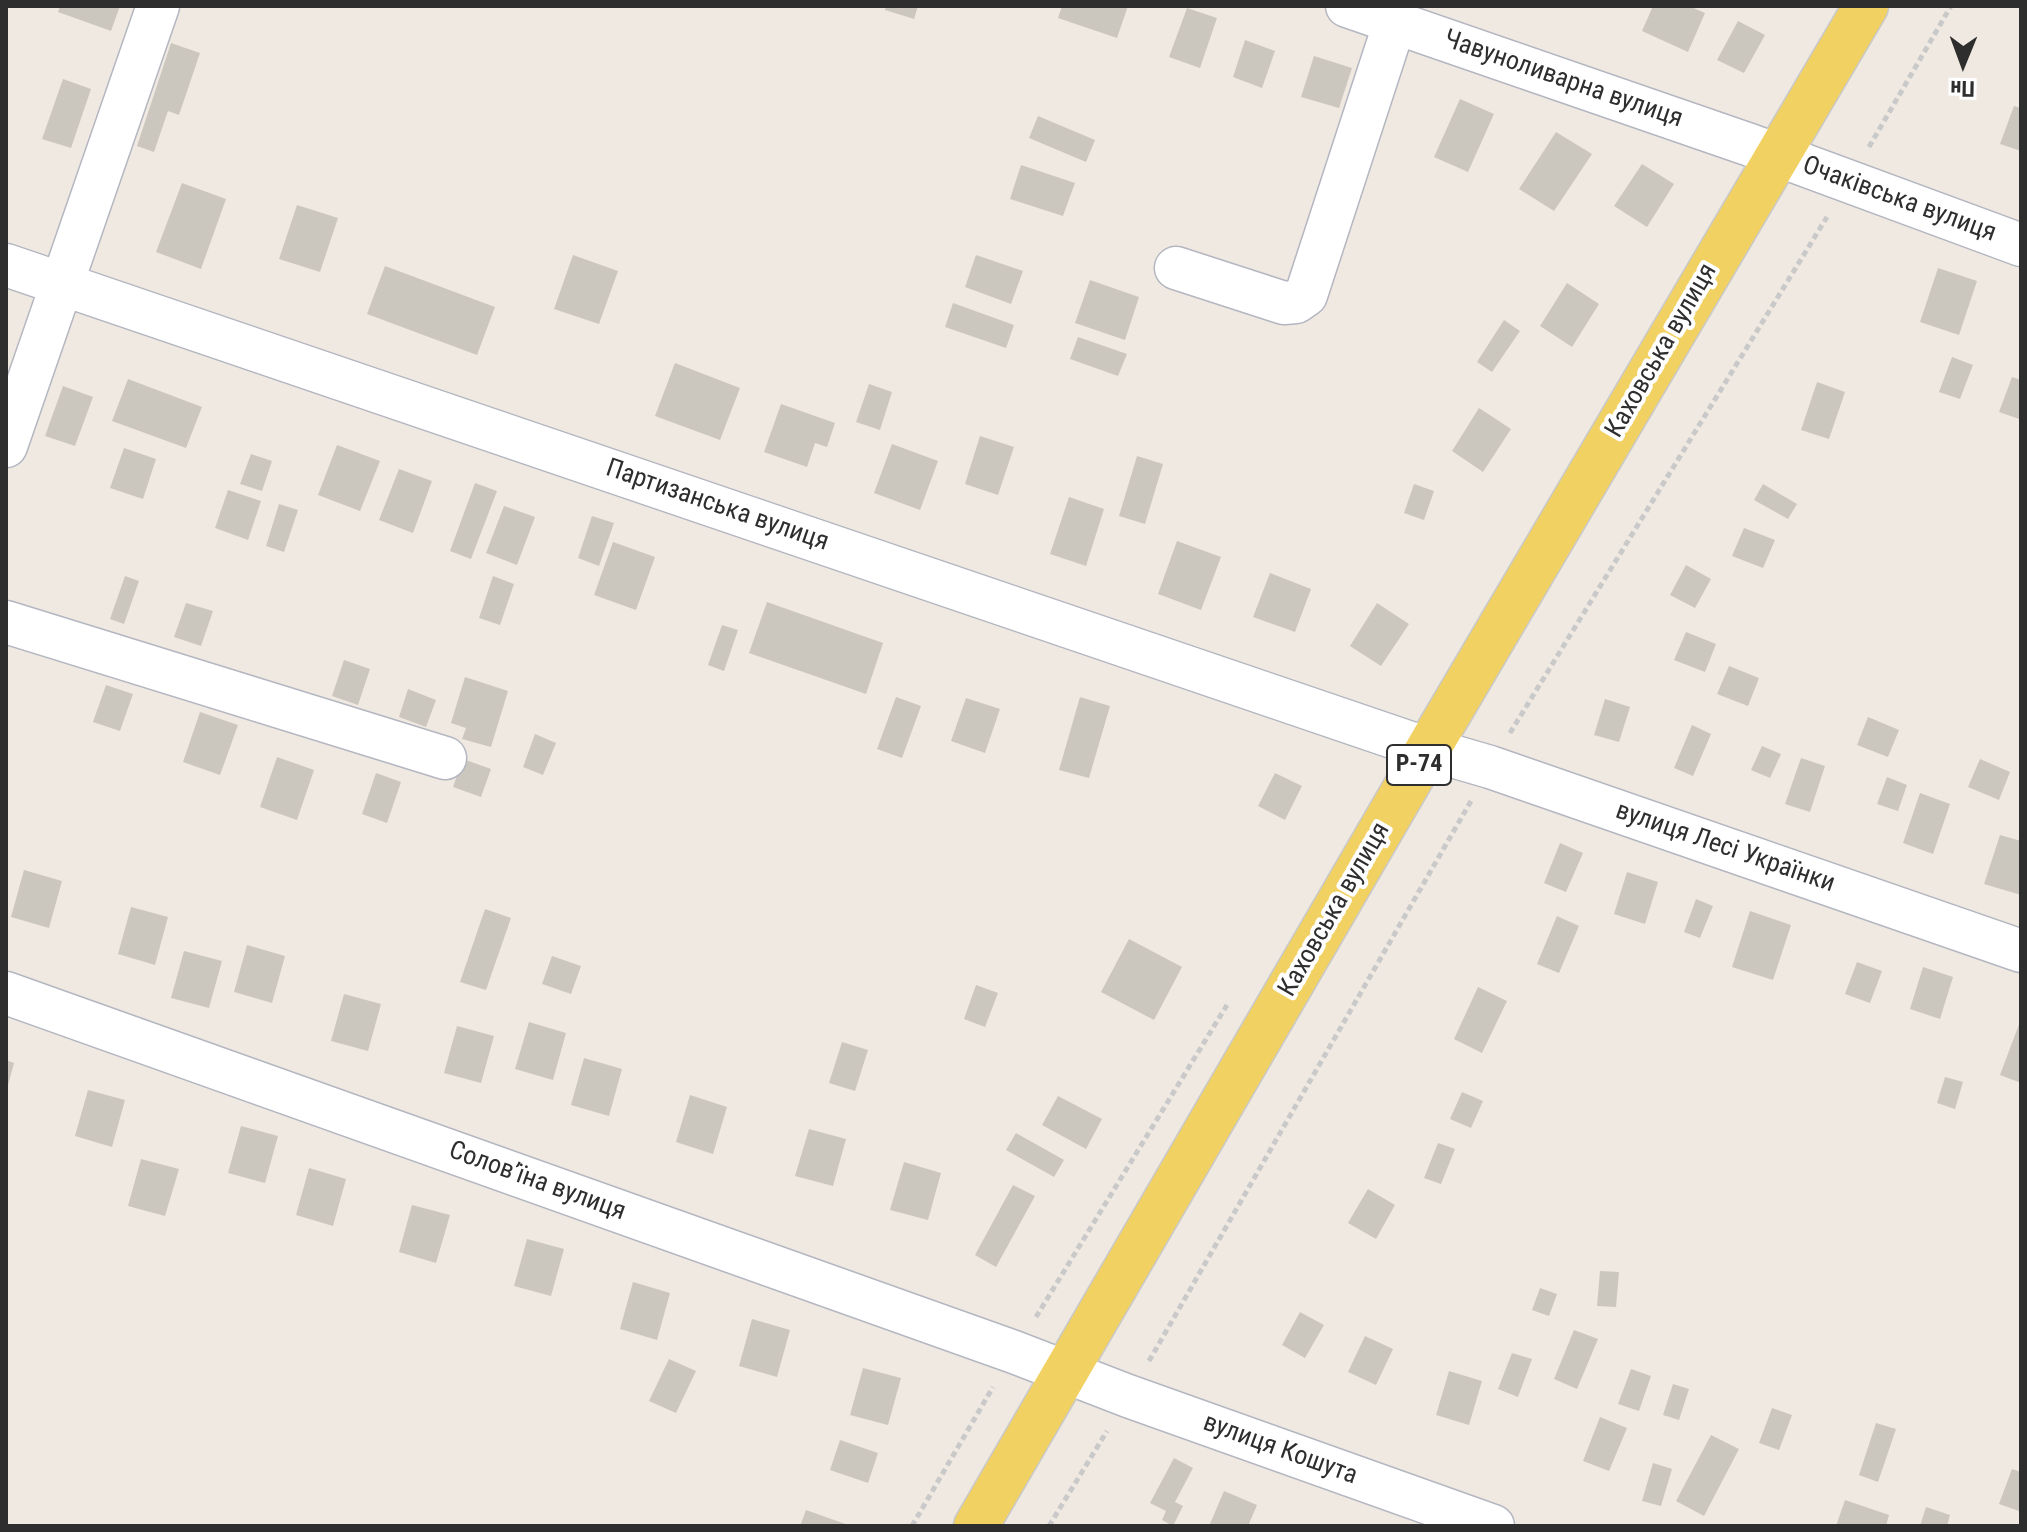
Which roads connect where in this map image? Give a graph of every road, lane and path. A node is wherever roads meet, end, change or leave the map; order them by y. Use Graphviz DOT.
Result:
graph roads {
  1 [pos="158,6"];
  2 [pos="1347,6"];
  3 [pos="1866,6"];
  4 [pos="1395,22"];
  5 [pos="1778,155"];
  6 [pos="2021,245"];
  7 [pos="6,265"];
  8 [pos="1176,268"];
  9 [pos="62,283"];
  10 [pos="6,446"];
  11 [pos="6,622"];
  12 [pos="1428,749"];
  13 [pos="445,758"];
  14 [pos="2021,951"];
  15 [pos="6,993"];
  16 [pos="1067,1371"];
  17 [pos="976,1526"];
  18 [pos="1493,1526"];
  1 -- 9 [label="street"];
  2 -- 4 [label="street, Чавуноливарна вулиця"];
  3 -- 5 [label="main road, Каховська вулиця / Р-74"];
  4 -- 5 [label="street, Чавуноливарна вулиця"];
  4 -- 8 [label="street"];
  5 -- 6 [label="street, Очаківська вулиця"];
  5 -- 12 [label="main road, Каховська вулиця / Р-74"];
  7 -- 9 [label="street, Партизанська вулиця"];
  9 -- 10 [label="street"];
  9 -- 12 [label="street, Партизанська вулиця"];
  11 -- 13 [label="street"];
  12 -- 14 [label="street, вулиця Лесі Українки"];
  12 -- 16 [label="main road, Каховська вулиця / Р-74"];
  15 -- 16 [label="street, Соловʼїна вулиця"];
  16 -- 17 [label="main road, Каховська вулиця / Р-74"];
  16 -- 18 [label="street, вулиця Кошута"];
}
